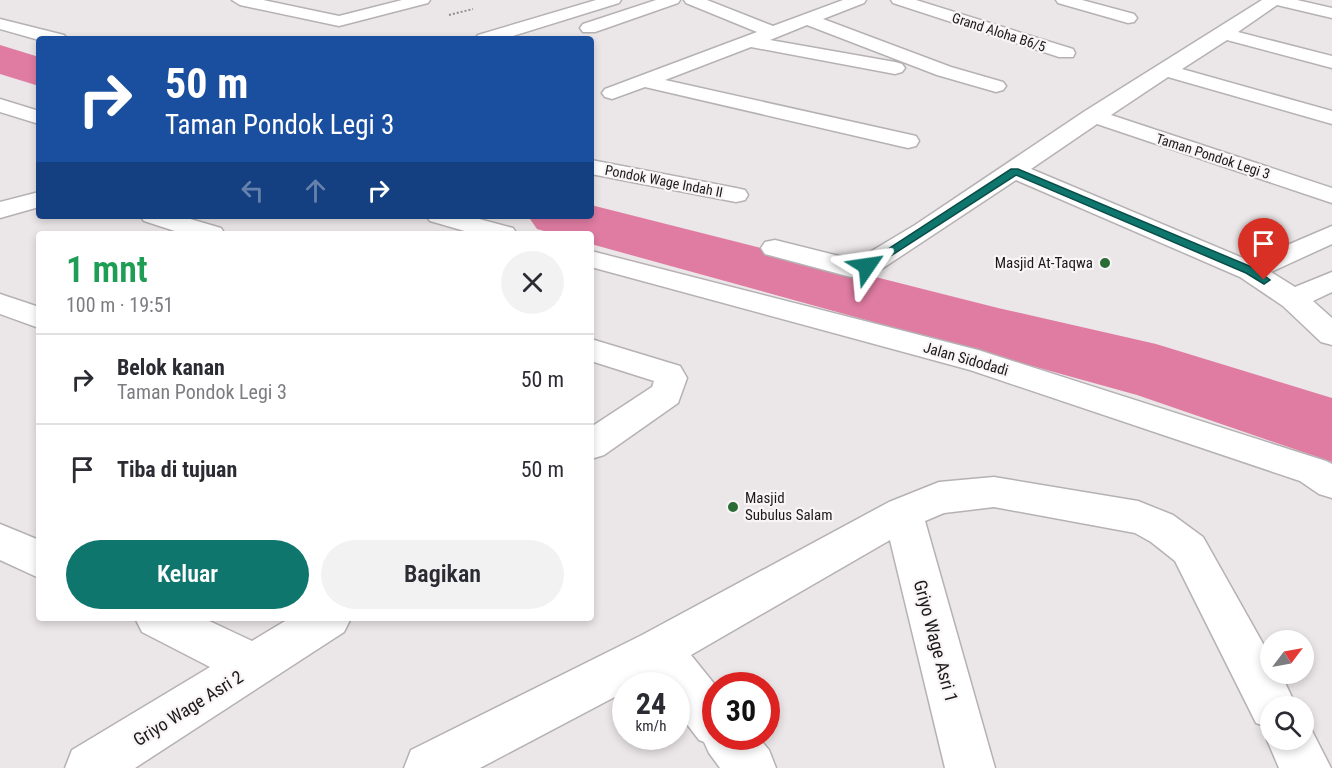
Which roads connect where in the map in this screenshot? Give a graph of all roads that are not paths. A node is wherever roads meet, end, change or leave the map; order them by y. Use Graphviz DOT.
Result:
graph roads {
  1 [pos="240,0"];
  2 [pos="422,0"];
  3 [pos="613,0"];
  4 [pos="672,0"];
  5 [pos="692,0"];
  6 [pos="858,0"];
  7 [pos="899,0"];
  8 [pos="1064,0"];
  9 [pos="1275,0"];
  10 [pos="1332,13"];
  11 [pos="1128,18"];
  12 [pos="806,19"];
  13 [pos="0,24"];
  14 [pos="576,32"];
  15 [pos="773,32"];
  16 [pos="1226,34"];
  17 [pos="46,36"];
  18 [pos="494,36"];
  19 [pos="746,41"];
  20 [pos="1066,53"];
  21 [pos="1332,62"];
  22 [pos="944,71"];
  23 [pos="1168,71"];
  24 [pos="643,81"];
  25 [pos="996,86"];
  26 [pos="612,93"];
  27 [pos="0,105"];
  28 [pos="1093,116"];
  29 [pos="36,117"];
  30 [pos="1332,118"];
  31 [pos="908,141"];
  32 [pos="594,168"];
  33 [pos="1015,171"];
  34 [pos="736,195"];
  35 [pos="1332,196"];
  36 [pos="36,200"];
  37 [pos="0,210"];
  38 [pos="163,219"];
  39 [pos="450,219"];
  40 [pos="202,231"];
  41 [pos="493,231"];
  42 [pos="1332,234"];
  43 [pos="775,248"];
  44 [pos="594,259"];
  45 [pos="1250,271"];
  46 [pos="1332,281"];
  47 [pos="1293,299"];
  48 [pos="0,303"];
  49 [pos="36,317"];
  50 [pos="1332,335"];
  51 [pos="594,351"];
  52 [pos="594,443"];
  53 [pos="1322,477"];
  54 [pos="903,513"];
  55 [pos="0,541"];
  56 [pos="36,559"];
  57 [pos="163,621"];
  58 [pos="324,621"];
  59 [pos="658,650"];
  60 [pos="255,666"];
  61 [pos="1268,696"];
  62 [pos="702,705"];
  63 [pos="737,750"];
  64 [pos="1296,750"];
  65 [pos="90,768"];
  66 [pos="429,768"];
  67 [pos="751,768"];
  68 [pos="970,768"];
  69 [pos="1306,768"];
  1 -- 2 [label="street"];
  3 -- 18 [label="street"];
  4 -- 14 [label="street"];
  5 -- 15 [label="street"];
  6 -- 12 [label="street"];
  7 -- 20 [label="street, Grand Aloha B6/5"];
  8 -- 11 [label="street"];
  9 -- 10 [label="street"];
  9 -- 16 [label="street"];
  12 -- 15 [label="street"];
  12 -- 22 [label="street"];
  13 -- 17 [label="street"];
  15 -- 19 [label="street"];
  16 -- 21 [label="street"];
  16 -- 23 [label="street"];
  19 -- 22 [label="street"];
  19 -- 24 [label="street"];
  22 -- 25 [label="street"];
  23 -- 28 [label="street"];
  23 -- 30 [label="street"];
  24 -- 26 [label="street"];
  24 -- 31 [label="street"];
  27 -- 29 [label="street"];
  28 -- 33 [label="street"];
  28 -- 35 [label="street, Taman Pondok Legi 3"];
  32 -- 34 [label="street, Pondok Wage Indah II"];
  33 -- 43 [label="street"];
  33 -- 45 [label="street"];
  36 -- 37 [label="street"];
  38 -- 40 [label="street"];
  39 -- 41 [label="street"];
  42 -- 45 [label="street"];
  44 -- 53 [label="street, Jalan Sidodadi"];
  45 -- 47 [label="street"];
  46 -- 47 [label="street"];
  47 -- 50 [label="street"];
  48 -- 49 [label="street"];
  51 -- 52 [label="street"];
  54 -- 59 [label="street"];
  54 -- 61 [label="street"];
  54 -- 68 [label="street, Griyo Wage Asri 1"];
  55 -- 56 [label="street"];
  57 -- 60 [label="street, Griyo Wage Asri 2"];
  58 -- 60 [label="street, Griyo Wage Asri 2"];
  59 -- 62 [label="street"];
  59 -- 66 [label="street"];
  60 -- 65 [label="street, Griyo Wage Asri 2"];
  63 -- 67 [label="street"];
  64 -- 69 [label="street"];
}
